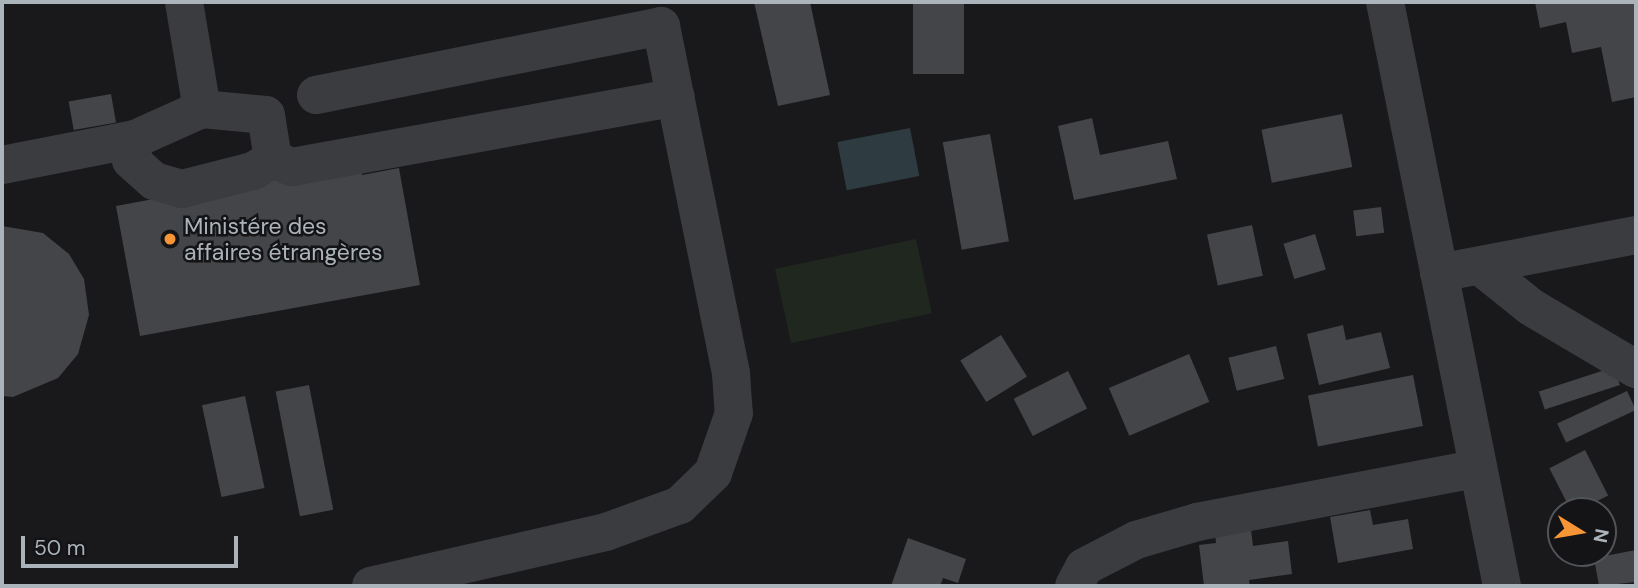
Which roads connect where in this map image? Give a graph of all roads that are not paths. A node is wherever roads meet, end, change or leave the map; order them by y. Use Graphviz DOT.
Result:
graph roads {
  1 [pos="184,2"];
  2 [pos="1385,2"];
  3 [pos="316,95"];
  4 [pos="676,97"];
  5 [pos="202,109"];
  6 [pos="135,139"];
  7 [pos="273,159"];
  8 [pos="2,165"];
  9 [pos="1636,235"];
  10 [pos="1481,267"];
  11 [pos="1439,273"];
  12 [pos="1636,369"];
  13 [pos="1476,469"];
  14 [pos="371,586"];
  15 [pos="1074,586"];
  16 [pos="1502,586"];
  1 -- 5 [label="street"];
  2 -- 11 [label="street"];
  3 -- 4 [label="street"];
  4 -- 7 [label="street"];
  4 -- 14 [label="street"];
  5 -- 6 [label="street"];
  5 -- 7 [label="street"];
  6 -- 7 [label="street"];
  6 -- 8 [label="street"];
  9 -- 10 [label="street"];
  10 -- 11 [label="street"];
  10 -- 12 [label="street"];
  11 -- 13 [label="street"];
  13 -- 15 [label="street"];
  13 -- 16 [label="street"];
}
